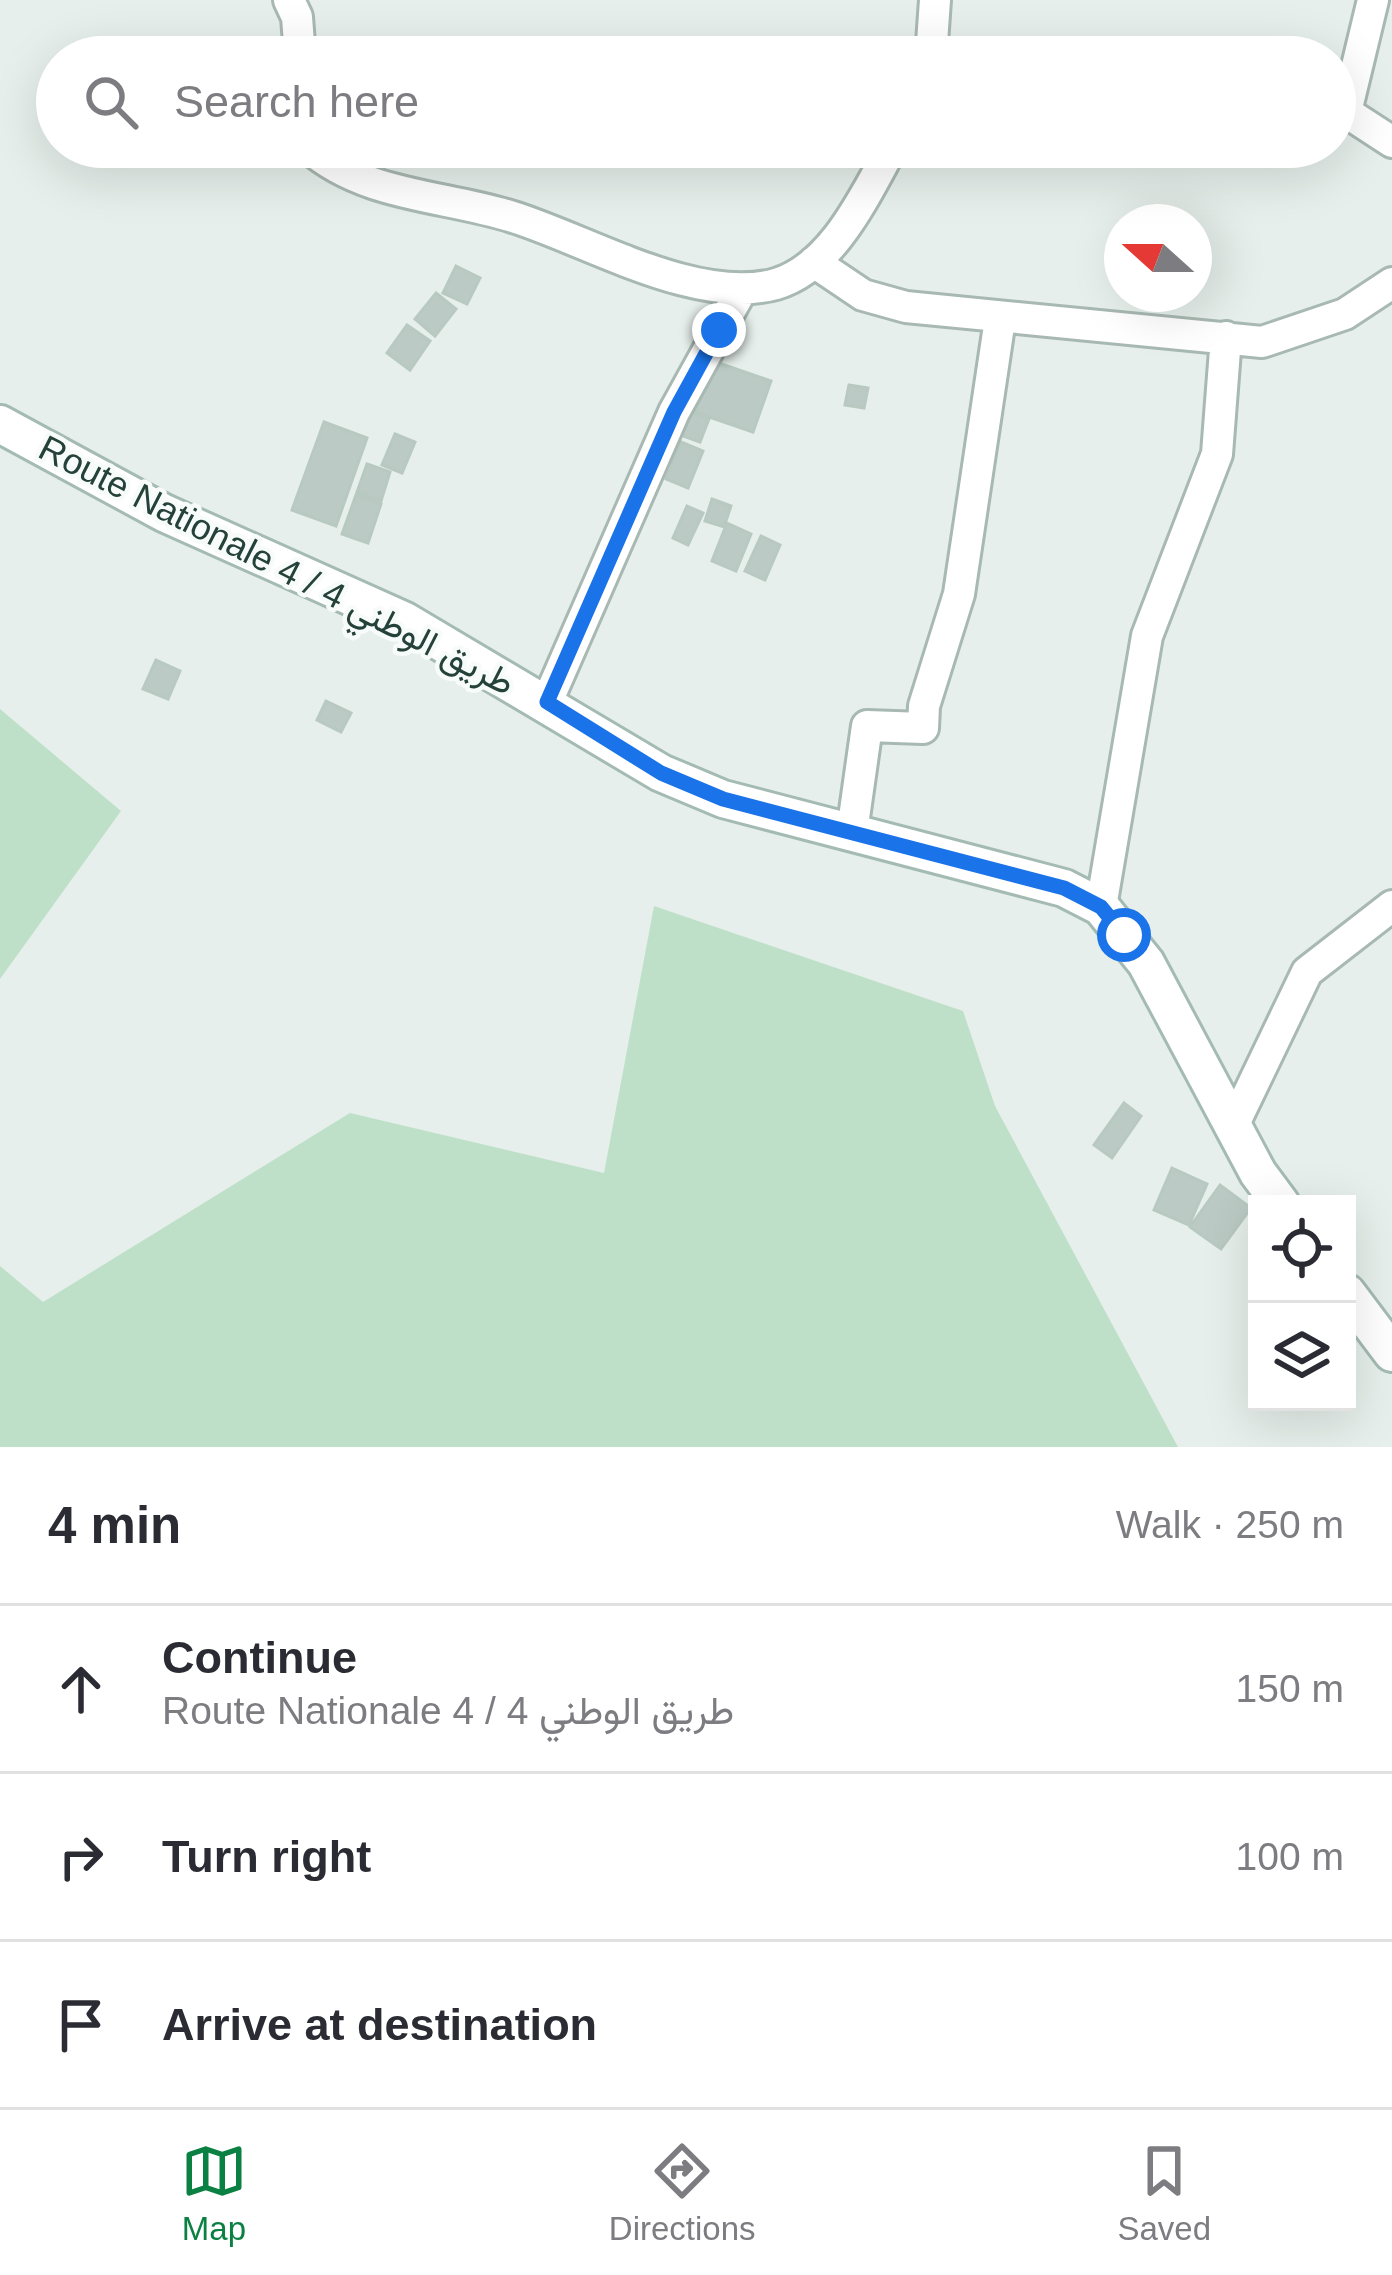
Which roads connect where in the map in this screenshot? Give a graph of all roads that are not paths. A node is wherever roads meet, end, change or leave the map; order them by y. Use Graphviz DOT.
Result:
graph roads {
  1 [pos="289,0"];
  2 [pos="935,0"];
  3 [pos="1373,0"];
  4 [pos="298,36"];
  5 [pos="932,36"];
  6 [pos="1356,71"];
  7 [pos="1356,119"];
  8 [pos="1392,142"];
  9 [pos="349,168"];
  10 [pos="880,168"];
  11 [pos="814,262"];
  12 [pos="1392,283"];
  13 [pos="742,290"];
  14 [pos="1000,319"];
  15 [pos="1226,337"];
  16 [pos="0,424"];
  17 [pos="547,702"];
  18 [pos="852,832"];
  19 [pos="1392,906"];
  20 [pos="1101,907"];
  21 [pos="1233,1126"];
  22 [pos="1275,1195"];
  23 [pos="1354,1303"];
  24 [pos="1392,1353"];
  1 -- 4 [label="street"];
  2 -- 5 [label="street"];
  3 -- 6 [label="street"];
  7 -- 8 [label="street"];
  9 -- 13 [label="street"];
  10 -- 11 [label="street"];
  11 -- 13 [label="street"];
  11 -- 14 [label="street"];
  12 -- 15 [label="street"];
  13 -- 17 [label="street"];
  14 -- 15 [label="street"];
  14 -- 18 [label="street"];
  15 -- 20 [label="street"];
  16 -- 17 [label="main road, Route Nationale 4 / طريق الوطني 4"];
  17 -- 18 [label="main road, Route Nationale 4 / طريق الوطني 4"];
  18 -- 20 [label="main road, Route Nationale 4 / طريق الوطني 4"];
  19 -- 21 [label="street"];
  20 -- 21 [label="main road, Route Nationale 4 / طريق الوطني 4"];
  21 -- 22 [label="main road, Route Nationale 4 / طريق الوطني 4"];
  23 -- 24 [label="main road"];
}
